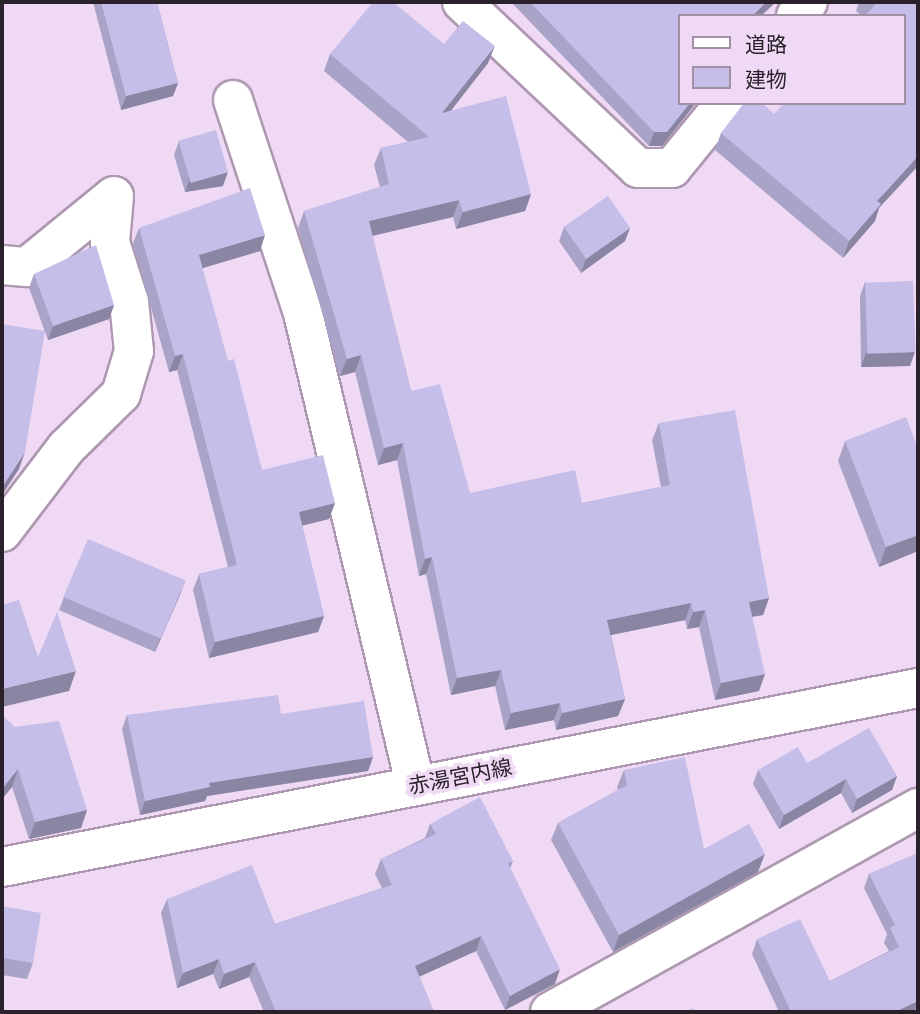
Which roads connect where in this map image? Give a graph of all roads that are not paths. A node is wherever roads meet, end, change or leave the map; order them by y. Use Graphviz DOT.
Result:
graph roads {
  1 [pos="462,2"];
  2 [pos="233,100"];
  3 [pos="723,105"];
  4 [pos="2,265"];
  5 [pos="2,532"];
  6 [pos="918,688"];
  7 [pos="415,784"];
  8 [pos="918,808"];
  9 [pos="2,867"];
  10 [pos="550,1012"];
  1 -- 3 [label="main road"];
  2 -- 7 [label="main road"];
  4 -- 5 [label="main road"];
  6 -- 7 [label="main road, 赤湯宮内線"];
  7 -- 9 [label="main road, 赤湯宮内線"];
  8 -- 10 [label="main road"];
}
